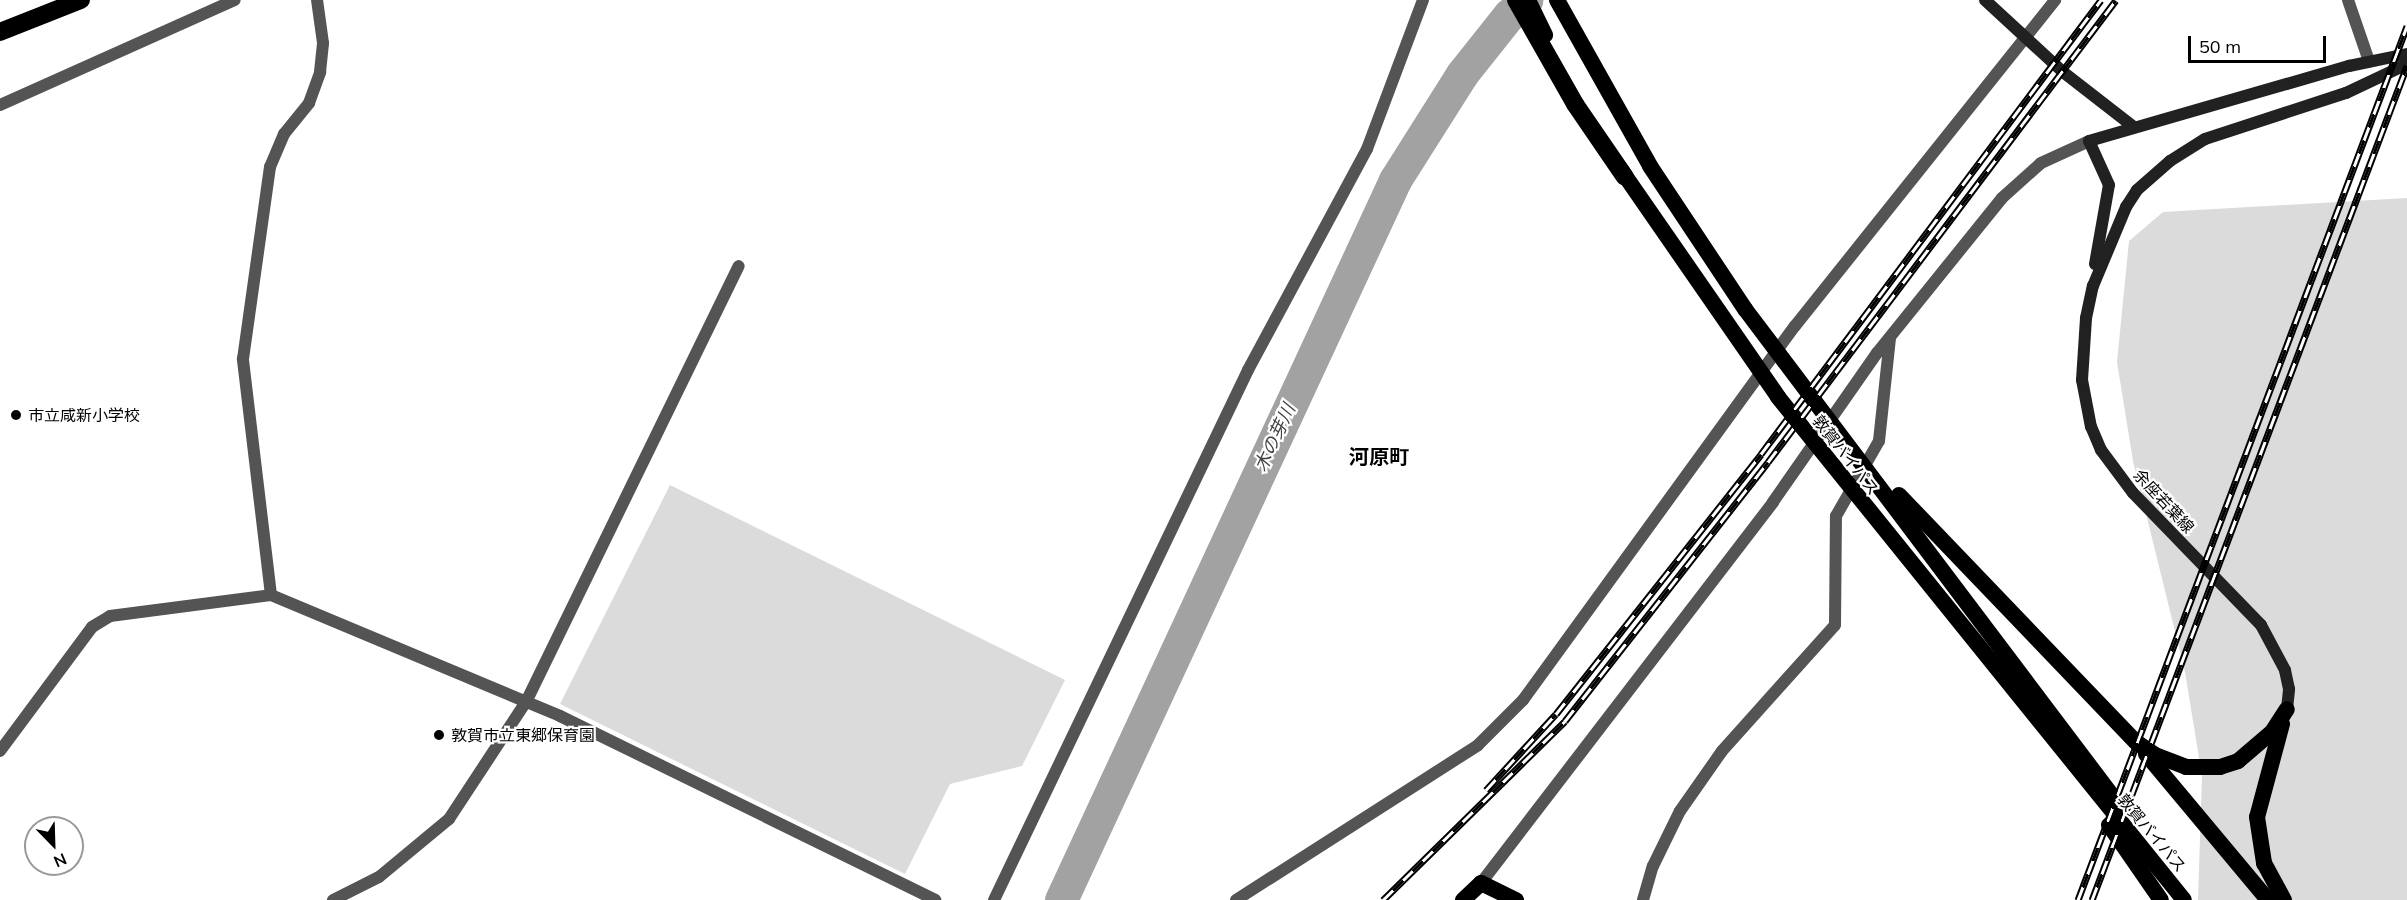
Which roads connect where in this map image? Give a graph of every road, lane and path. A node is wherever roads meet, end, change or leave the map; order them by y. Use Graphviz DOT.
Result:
graph roads {
  1 [pos="81,0"];
  2 [pos="235,0"];
  3 [pos="316,0"];
  4 [pos="1423,0"];
  5 [pos="1516,0"];
  6 [pos="1528,0"];
  7 [pos="1557,0"];
  8 [pos="1985,0"];
  9 [pos="2055,0"];
  10 [pos="2348,0"];
  11 [pos="0,32"];
  12 [pos="2025,40"];
  13 [pos="2407,54"];
  14 [pos="2369,61"];
  15 [pos="2407,64"];
  16 [pos="0,105"];
  17 [pos="2134,127"];
  18 [pos="2089,141"];
  19 [pos="1624,177"];
  20 [pos="739,266"];
  21 [pos="2093,286"];
  22 [pos="1890,338"];
  23 [pos="1887,488"];
  24 [pos="271,594"];
  25 [pos="526,702"];
  26 [pos="2287,709"];
  27 [pos="2039,724"];
  28 [pos="2136,742"];
  29 [pos="0,751"];
  30 [pos="1481,882"];
  31 [pos="333,900"];
  32 [pos="935,900"];
  33 [pos="994,900"];
  34 [pos="1236,900"];
  35 [pos="1463,900"];
  36 [pos="1516,900"];
  37 [pos="1643,900"];
  38 [pos="2161,900"];
  39 [pos="2184,900"];
  40 [pos="2189,900"];
  41 [pos="2268,900"];
  42 [pos="2284,900"];
  1 -- 11 [label="highway"];
  2 -- 16 [label="street"];
  3 -- 24 [label="street"];
  4 -- 33 [label="street"];
  5 -- 19 [label="highway"];
  6 -- 19 [label="highway, 敦賀バイパス"];
  7 -- 23 [label="highway, 敦賀バイパス"];
  8 -- 12 [label="main road"];
  9 -- 12 [label="street"];
  10 -- 14 [label="street"];
  12 -- 17 [label="main road"];
  12 -- 34 [label="street"];
  13 -- 14 [label="main road"];
  14 -- 17 [label="main road"];
  15 -- 21 [label="main road, 余座若葉線"];
  17 -- 18 [label="main road"];
  18 -- 21 [label="main road, 余座若葉線"];
  18 -- 22 [label="street"];
  19 -- 27 [label="highway, 敦賀バイパス"];
  20 -- 25 [label="street"];
  21 -- 26 [label="main road, 余座若葉線"];
  22 -- 30 [label="street"];
  22 -- 37 [label="street"];
  23 -- 28 [label="highway"];
  23 -- 40 [label="highway, 敦賀バイパス"];
  24 -- 25 [label="street"];
  24 -- 29 [label="street"];
  25 -- 31 [label="street"];
  25 -- 32 [label="street"];
  26 -- 28 [label="highway"];
  26 -- 42 [label="highway"];
  27 -- 38 [label="highway"];
  27 -- 39 [label="highway, 敦賀バイパス"];
  28 -- 41 [label="highway"];
  30 -- 35 [label="highway"];
  30 -- 36 [label="highway"];
}
